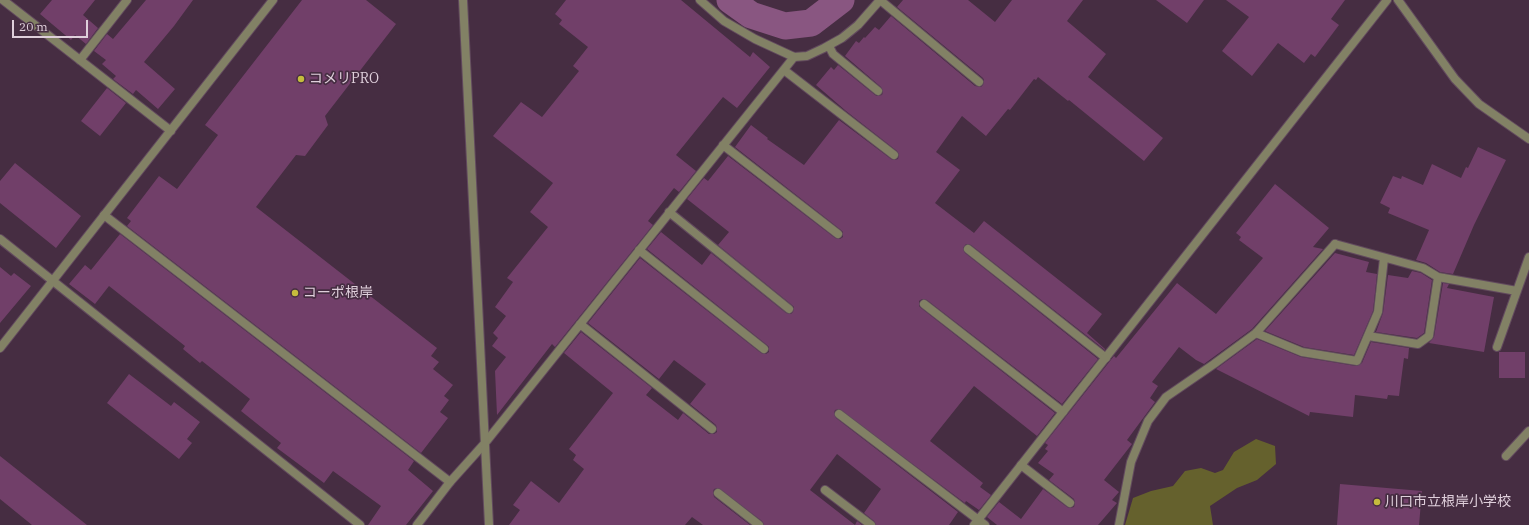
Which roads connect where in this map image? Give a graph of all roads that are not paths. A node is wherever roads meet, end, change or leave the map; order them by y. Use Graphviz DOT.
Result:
graph roads {
  1 [pos="3,0"];
  2 [pos="128,0"];
  3 [pos="273,0"];
  4 [pos="463,0"];
  5 [pos="700,0"];
  6 [pos="880,0"];
  7 [pos="1387,0"];
  8 [pos="1398,0"];
  9 [pos="829,46"];
  10 [pos="794,57"];
  11 [pos="80,60"];
  12 [pos="784,70"];
  13 [pos="979,82"];
  14 [pos="878,91"];
  15 [pos="171,131"];
  16 [pos="1529,139"];
  17 [pos="723,145"];
  18 [pos="894,155"];
  19 [pos="669,212"];
  20 [pos="104,215"];
  21 [pos="838,234"];
  22 [pos="0,239"];
  23 [pos="968,249"];
  24 [pos="638,250"];
  25 [pos="1529,257"];
  26 [pos="1384,258"];
  27 [pos="1438,277"];
  28 [pos="52,280"];
  29 [pos="1517,292"];
  30 [pos="924,304"];
  31 [pos="789,309"];
  32 [pos="580,324"];
  33 [pos="1256,333"];
  34 [pos="1368,336"];
  35 [pos="1497,347"];
  36 [pos="0,348"];
  37 [pos="764,349"];
  38 [pos="1106,358"];
  39 [pos="1062,412"];
  40 [pos="839,414"];
  41 [pos="712,429"];
  42 [pos="1529,431"];
  43 [pos="484,443"];
  44 [pos="1506,456"];
  45 [pos="1021,465"];
  46 [pos="450,482"];
  47 [pos="825,490"];
  48 [pos="718,493"];
  49 [pos="1070,503"];
  50 [pos="976,522"];
  51 [pos="360,525"];
  52 [pos="417,525"];
  53 [pos="489,525"];
  54 [pos="759,525"];
  55 [pos="871,525"];
  56 [pos="985,525"];
  57 [pos="1119,525"];
  1 -- 11 [label="street"];
  2 -- 11 [label="street"];
  3 -- 15 [label="street"];
  4 -- 43 [label="street"];
  5 -- 10 [label="street"];
  6 -- 9 [label="street"];
  6 -- 13 [label="street"];
  7 -- 38 [label="street"];
  8 -- 16 [label="street"];
  9 -- 10 [label="street"];
  9 -- 14 [label="street"];
  10 -- 12 [label="street"];
  11 -- 15 [label="street"];
  12 -- 17 [label="street"];
  12 -- 18 [label="street"];
  15 -- 20 [label="street"];
  17 -- 19 [label="street"];
  17 -- 21 [label="street"];
  19 -- 24 [label="street"];
  19 -- 31 [label="street"];
  20 -- 28 [label="street"];
  20 -- 46 [label="street"];
  22 -- 28 [label="street"];
  23 -- 38 [label="street"];
  24 -- 32 [label="street"];
  24 -- 37 [label="street"];
  25 -- 29 [label="street"];
  26 -- 27 [label="street"];
  26 -- 33 [label="street"];
  26 -- 34 [label="street"];
  27 -- 29 [label="street"];
  27 -- 34 [label="street"];
  28 -- 36 [label="street"];
  28 -- 51 [label="street"];
  29 -- 35 [label="street"];
  30 -- 39 [label="street"];
  32 -- 41 [label="street"];
  32 -- 43 [label="street"];
  33 -- 34 [label="street"];
  33 -- 57 [label="street"];
  38 -- 39 [label="street"];
  39 -- 45 [label="street"];
  40 -- 50 [label="street"];
  42 -- 44 [label="street"];
  43 -- 46 [label="street"];
  43 -- 53 [label="street"];
  45 -- 49 [label="street"];
  45 -- 50 [label="street"];
  46 -- 52 [label="street"];
  47 -- 55 [label="street"];
  48 -- 54 [label="street"];
  50 -- 56 [label="street"];
}
